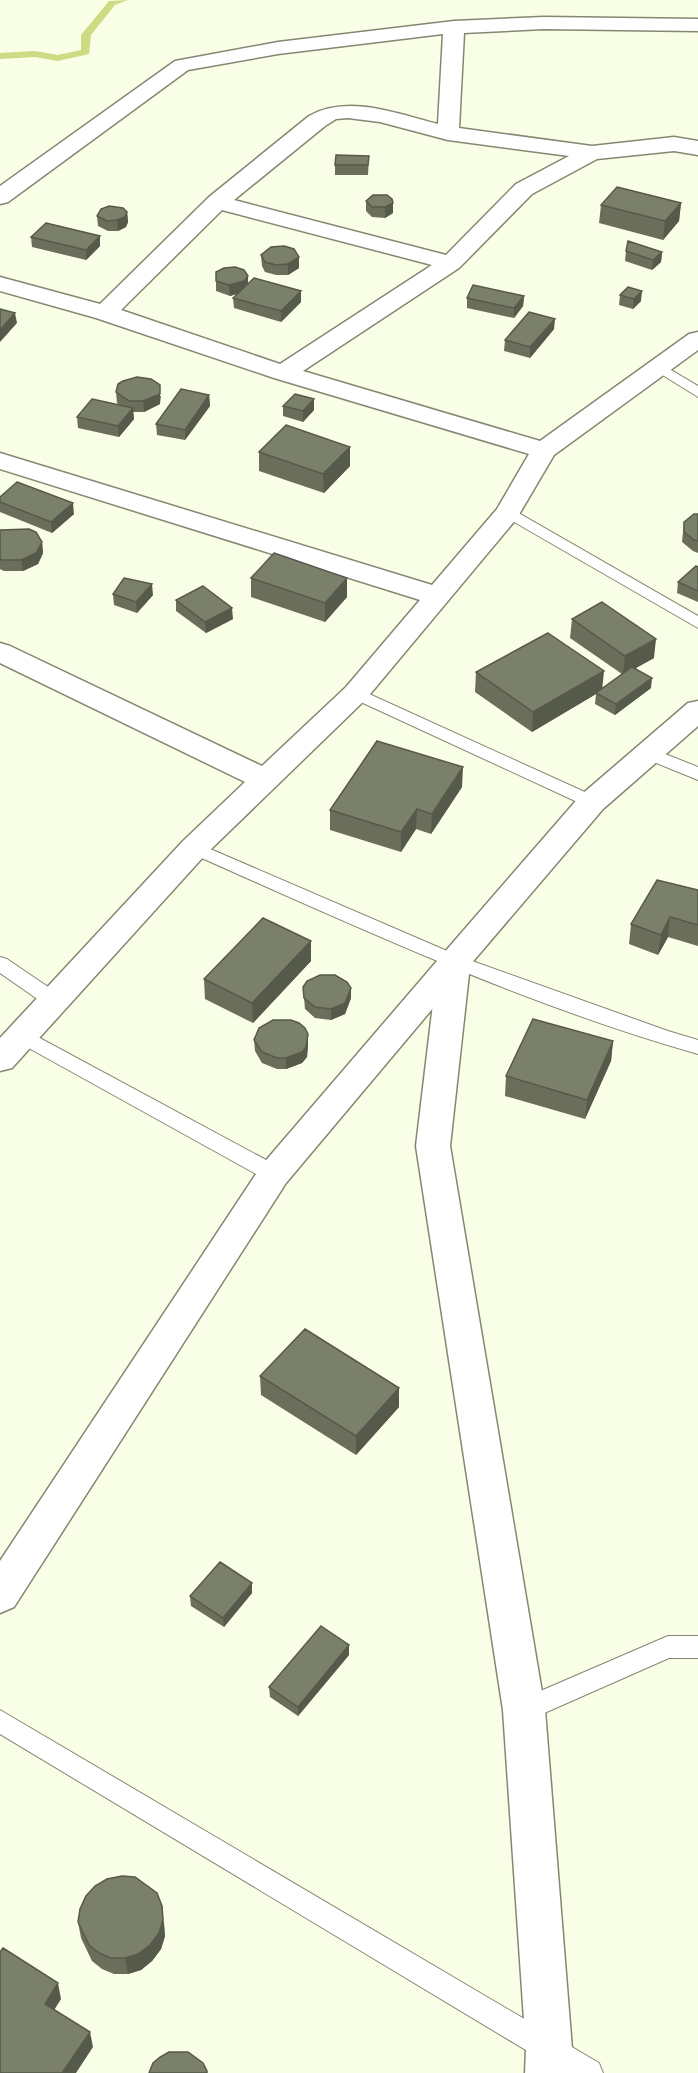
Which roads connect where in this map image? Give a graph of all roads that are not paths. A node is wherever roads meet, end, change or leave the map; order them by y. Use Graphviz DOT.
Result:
graph roads {
  1 [pos="698,25"];
  2 [pos="454,27"];
  3 [pos="448,133"];
  4 [pos="698,148"];
  5 [pos="592,153"];
  6 [pos="0,197"];
  7 [pos="217,202"];
  8 [pos="451,263"];
  9 [pos="0,284"];
  10 [pos="105,313"];
  11 [pos="698,339"];
  12 [pos="661,368"];
  13 [pos="283,373"];
  14 [pos="698,393"];
  15 [pos="544,450"];
  16 [pos="0,461"];
  17 [pos="508,512"];
  18 [pos="437,597"];
  19 [pos="698,623"];
  20 [pos="0,652"];
  21 [pos="356,693"];
  22 [pos="698,710"];
  23 [pos="650,754"];
  24 [pos="698,774"];
  25 [pos="265,778"];
  26 [pos="592,802"];
  27 [pos="195,848"];
  28 [pos="454,962"];
  29 [pos="0,964"];
  30 [pos="53,1000"];
  31 [pos="22,1036"];
  32 [pos="698,1047"];
  33 [pos="0,1059"];
  34 [pos="274,1174"];
  35 [pos="0,1595"];
  36 [pos="698,1647"];
  37 [pos="525,1710"];
  38 [pos="0,1721"];
  39 [pos="548,2061"];
  40 [pos="589,2073"];
  1 -- 2 [label="street"];
  2 -- 3 [label="street"];
  2 -- 6 [label="street"];
  3 -- 5 [label="street"];
  3 -- 7 [label="street"];
  4 -- 5 [label="street"];
  5 -- 8 [label="street"];
  7 -- 8 [label="street"];
  7 -- 10 [label="street"];
  8 -- 13 [label="street"];
  9 -- 10 [label="street"];
  10 -- 13 [label="street"];
  11 -- 12 [label="street"];
  12 -- 14 [label="lane"];
  12 -- 15 [label="street"];
  13 -- 15 [label="street"];
  15 -- 17 [label="street"];
  16 -- 18 [label="street"];
  17 -- 18 [label="street"];
  17 -- 19 [label="lane"];
  18 -- 21 [label="street"];
  20 -- 25 [label="street"];
  21 -- 25 [label="street"];
  21 -- 26 [label="lane"];
  22 -- 23 [label="street"];
  23 -- 24 [label="lane"];
  23 -- 26 [label="street"];
  25 -- 27 [label="street"];
  26 -- 28 [label="street"];
  27 -- 28 [label="lane"];
  27 -- 30 [label="street"];
  28 -- 32 [label="lane"];
  28 -- 34 [label="street"];
  28 -- 37 [label="street"];
  29 -- 30 [label="lane"];
  30 -- 31 [label="street"];
  31 -- 33 [label="street"];
  31 -- 34 [label="lane"];
  34 -- 35 [label="street"];
  36 -- 37 [label="lane"];
  37 -- 39 [label="street"];
  38 -- 39 [label="lane"];
  39 -- 40 [label="lane"];
}
